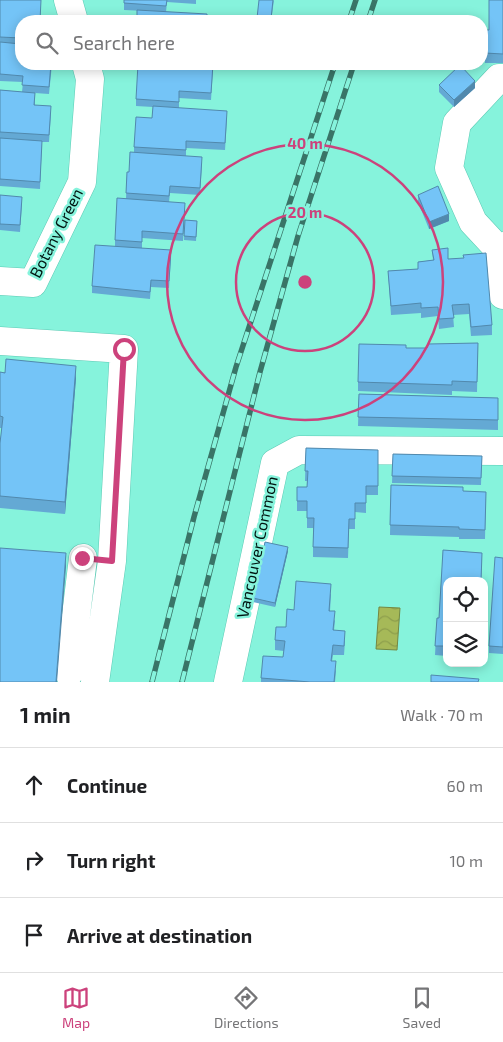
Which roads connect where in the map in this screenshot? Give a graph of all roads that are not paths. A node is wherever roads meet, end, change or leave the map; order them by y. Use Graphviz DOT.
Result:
graph roads {
  1 [pos="68,0"];
  2 [pos="72,15"];
  3 [pos="88,70"];
  4 [pos="503,78"];
  5 [pos="502,248"];
  6 [pos="0,281"];
  7 [pos="503,294"];
  8 [pos="0,340"];
  9 [pos="503,451"];
  10 [pos="55,556"];
  11 [pos="82,558"];
  12 [pos="112,561"];
  13 [pos="69,673"];
  14 [pos="94,682"];
  15 [pos="228,682"];
  1 -- 2 [label="street"];
  3 -- 6 [label="street, Botany Green"];
  4 -- 5 [label="street"];
  5 -- 7 [label="street"];
  8 -- 12 [label="street"];
  9 -- 15 [label="street, Vancouver Common"];
  10 -- 11 [label="street"];
  11 -- 12 [label="street"];
  11 -- 13 [label="street"];
  12 -- 14 [label="street"];
}
